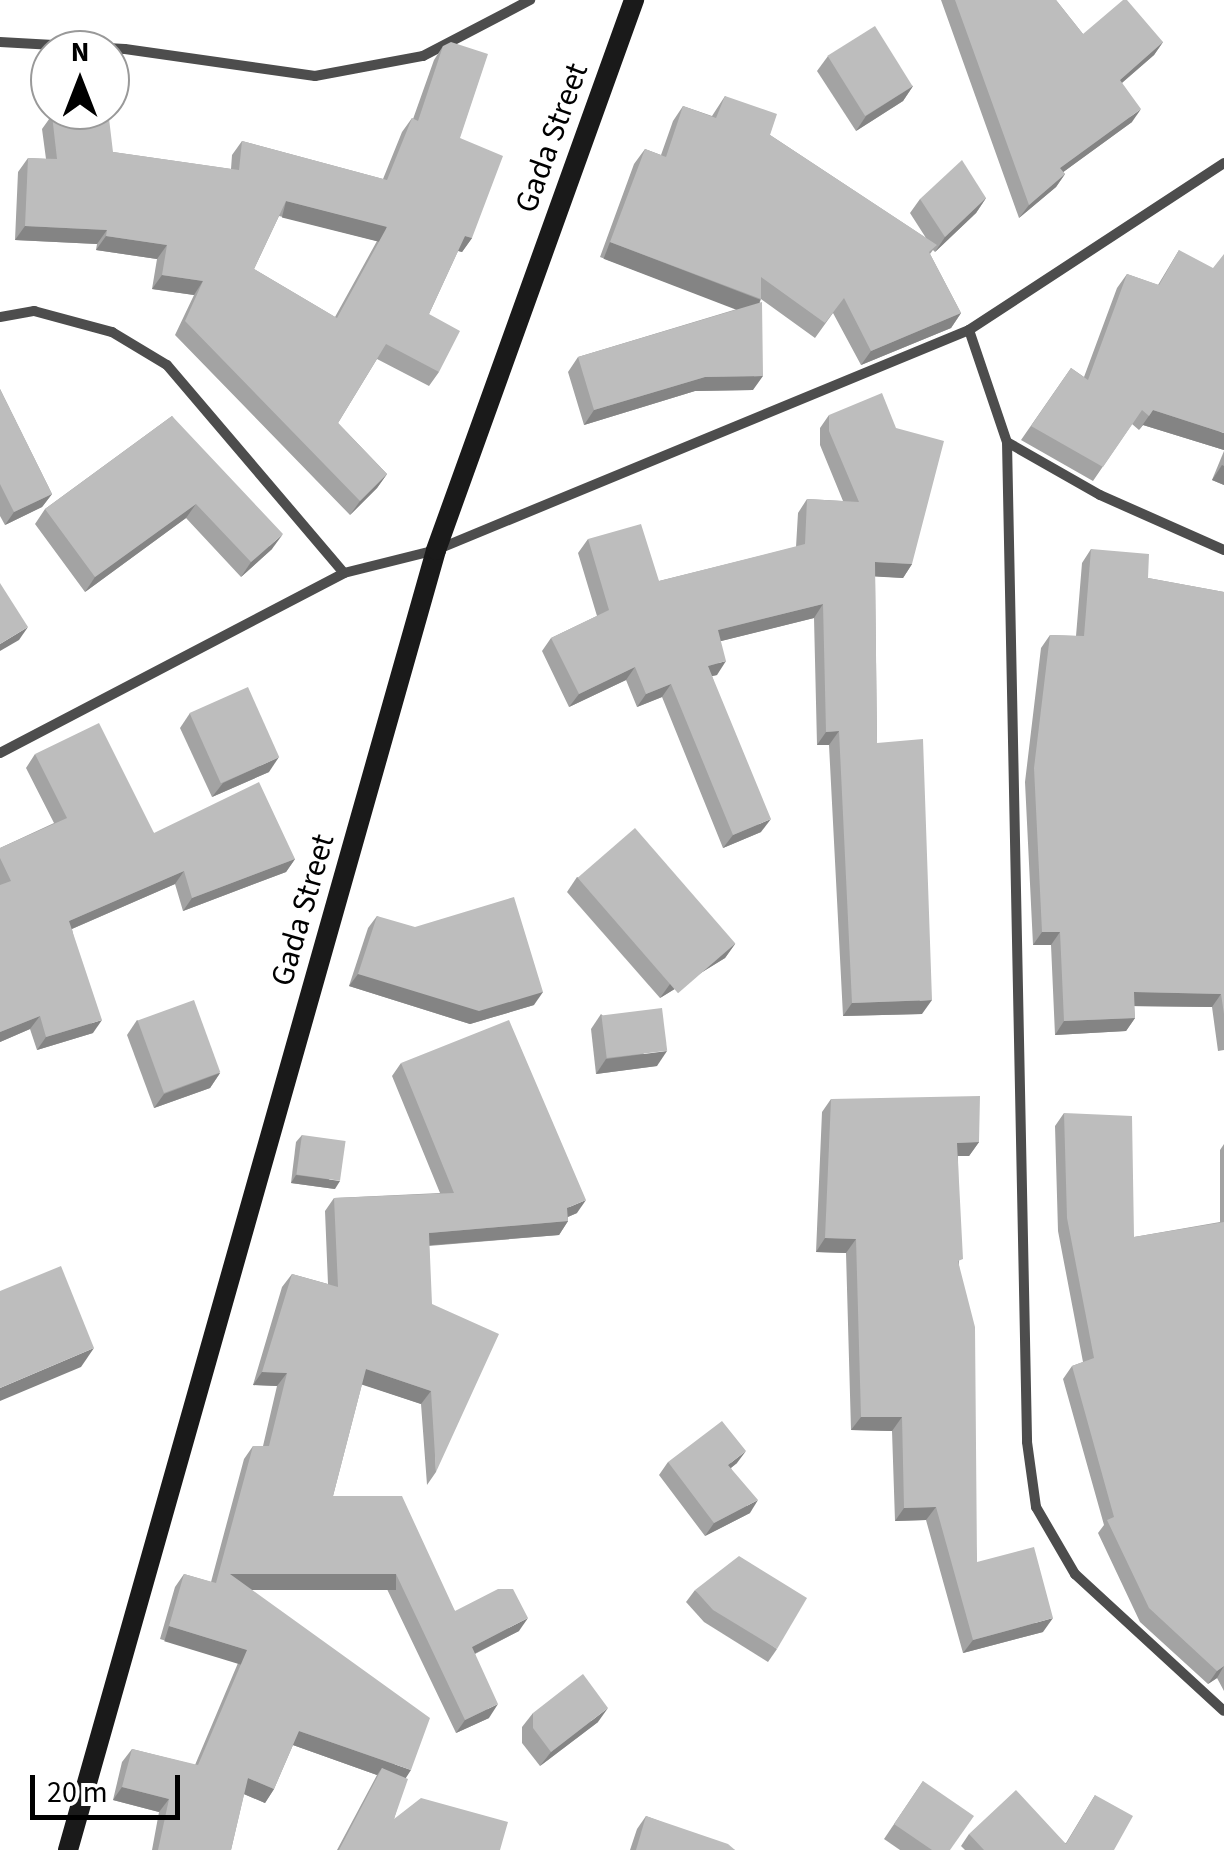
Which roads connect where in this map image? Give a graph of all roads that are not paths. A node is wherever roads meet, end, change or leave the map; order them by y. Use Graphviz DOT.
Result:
graph roads {
  1 [pos="530,0"];
  2 [pos="634,0"];
  3 [pos="0,42"];
  4 [pos="1224,163"];
  5 [pos="0,317"];
  6 [pos="969,330"];
  7 [pos="1007,442"];
  8 [pos="436,550"];
  9 [pos="1224,550"];
  10 [pos="344,574"];
  11 [pos="0,753"];
  12 [pos="1224,1711"];
  13 [pos="68,1850"];
  1 -- 3 [label="street"];
  2 -- 8 [label="street, Gada Street"];
  4 -- 6 [label="street"];
  5 -- 10 [label="street"];
  6 -- 7 [label="street"];
  6 -- 8 [label="street"];
  7 -- 9 [label="street"];
  7 -- 12 [label="street"];
  8 -- 10 [label="street"];
  8 -- 13 [label="street, Gada Street"];
  10 -- 11 [label="street"];
}
